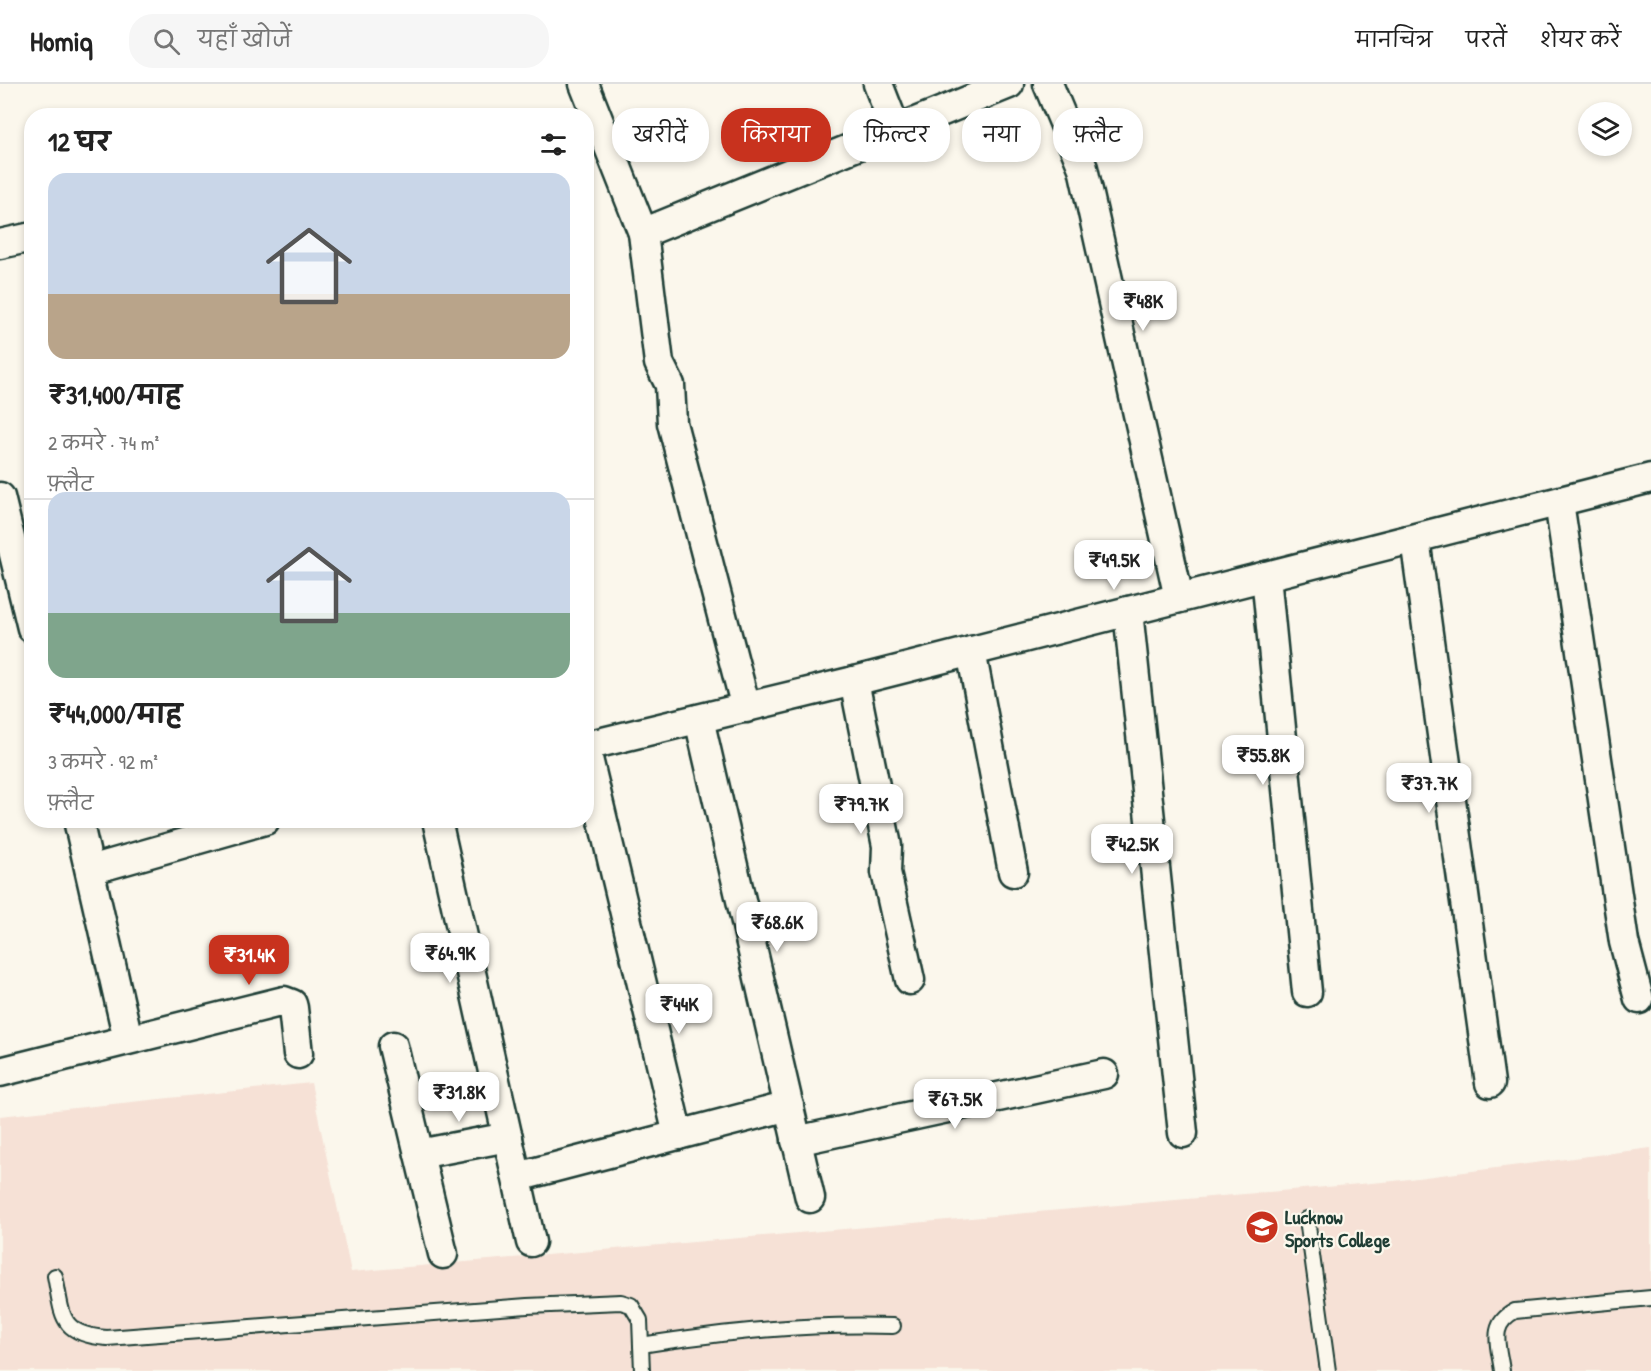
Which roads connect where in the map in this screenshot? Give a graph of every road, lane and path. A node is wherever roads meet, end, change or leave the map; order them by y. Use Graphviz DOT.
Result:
graph roads {
  1 [pos="584,84"];
  2 [pos="878,84"];
  3 [pos="1009,84"];
  4 [pos="1048,84"];
  5 [pos="594,108"];
  6 [pos="887,108"];
  7 [pos="950,108"];
  8 [pos="594,109"];
  9 [pos="843,152"];
  10 [pos="643,233"];
  11 [pos="24,239"];
  12 [pos="0,244"];
  13 [pos="1651,478"];
  14 [pos="0,497"];
  15 [pos="1559,502"];
  16 [pos="1414,539"];
  17 [pos="1266,576"];
  18 [pos="24,595"];
  19 [pos="1179,598"];
  20 [pos="1128,611"];
  21 [pos="971,651"];
  22 [pos="854,681"];
  23 [pos="746,708"];
  24 [pos="699,719"];
  25 [pos="594,746"];
  26 [pos="594,782"];
  27 [pos="80,828"];
  28 [pos="238,828"];
  29 [pos="440,828"];
  30 [pos="90,870"];
  31 [pos="1013,872"];
  32 [pos="910,980"];
  33 [pos="1307,992"];
  34 [pos="1639,999"];
  35 [pos="128,1039"];
  36 [pos="393,1046"];
  37 [pos="298,1054"];
  38 [pos="0,1072"];
  39 [pos="1104,1074"];
  40 [pos="1490,1083"];
  41 [pos="789,1106"];
  42 [pos="1183,1133"];
  43 [pos="678,1135"];
  44 [pos="508,1137"];
  45 [pos="796,1141"];
  46 [pos="419,1155"];
  47 [pos="517,1177"];
  48 [pos="810,1198"];
  49 [pos="1307,1219"];
  50 [pos="531,1242"];
  51 [pos="443,1254"];
  52 [pos="55,1276"];
  53 [pos="1651,1298"];
  54 [pos="893,1326"];
  55 [pos="641,1345"];
  56 [pos="642,1371"];
  57 [pos="1328,1371"];
  58 [pos="1502,1371"];
  1 -- 5 [label="street"];
  2 -- 6 [label="street"];
  3 -- 7 [label="street"];
  4 -- 19 [label="street"];
  8 -- 10 [label="street"];
  9 -- 10 [label="street"];
  10 -- 23 [label="street"];
  11 -- 12 [label="street"];
  13 -- 15 [label="street"];
  14 -- 18 [label="street"];
  15 -- 16 [label="street"];
  15 -- 34 [label="street"];
  16 -- 17 [label="street"];
  16 -- 40 [label="street"];
  17 -- 19 [label="street"];
  17 -- 33 [label="street"];
  19 -- 20 [label="street"];
  20 -- 21 [label="street"];
  20 -- 42 [label="street"];
  21 -- 22 [label="street"];
  21 -- 31 [label="street"];
  22 -- 23 [label="street"];
  22 -- 32 [label="street"];
  23 -- 24 [label="street"];
  24 -- 25 [label="street"];
  24 -- 41 [label="street"];
  26 -- 43 [label="street"];
  27 -- 30 [label="street"];
  28 -- 30 [label="street"];
  29 -- 44 [label="street"];
  30 -- 35 [label="street"];
  35 -- 37 [label="street"];
  35 -- 38 [label="street"];
  36 -- 46 [label="street"];
  39 -- 45 [label="street"];
  41 -- 43 [label="street"];
  41 -- 45 [label="street"];
  43 -- 47 [label="street"];
  44 -- 46 [label="street"];
  44 -- 47 [label="street"];
  45 -- 48 [label="street"];
  46 -- 51 [label="street"];
  47 -- 50 [label="street"];
  49 -- 57 [label="lane"];
  52 -- 55 [label="lane"];
  53 -- 58 [label="lane"];
  54 -- 55 [label="lane"];
  55 -- 56 [label="lane"];
}
